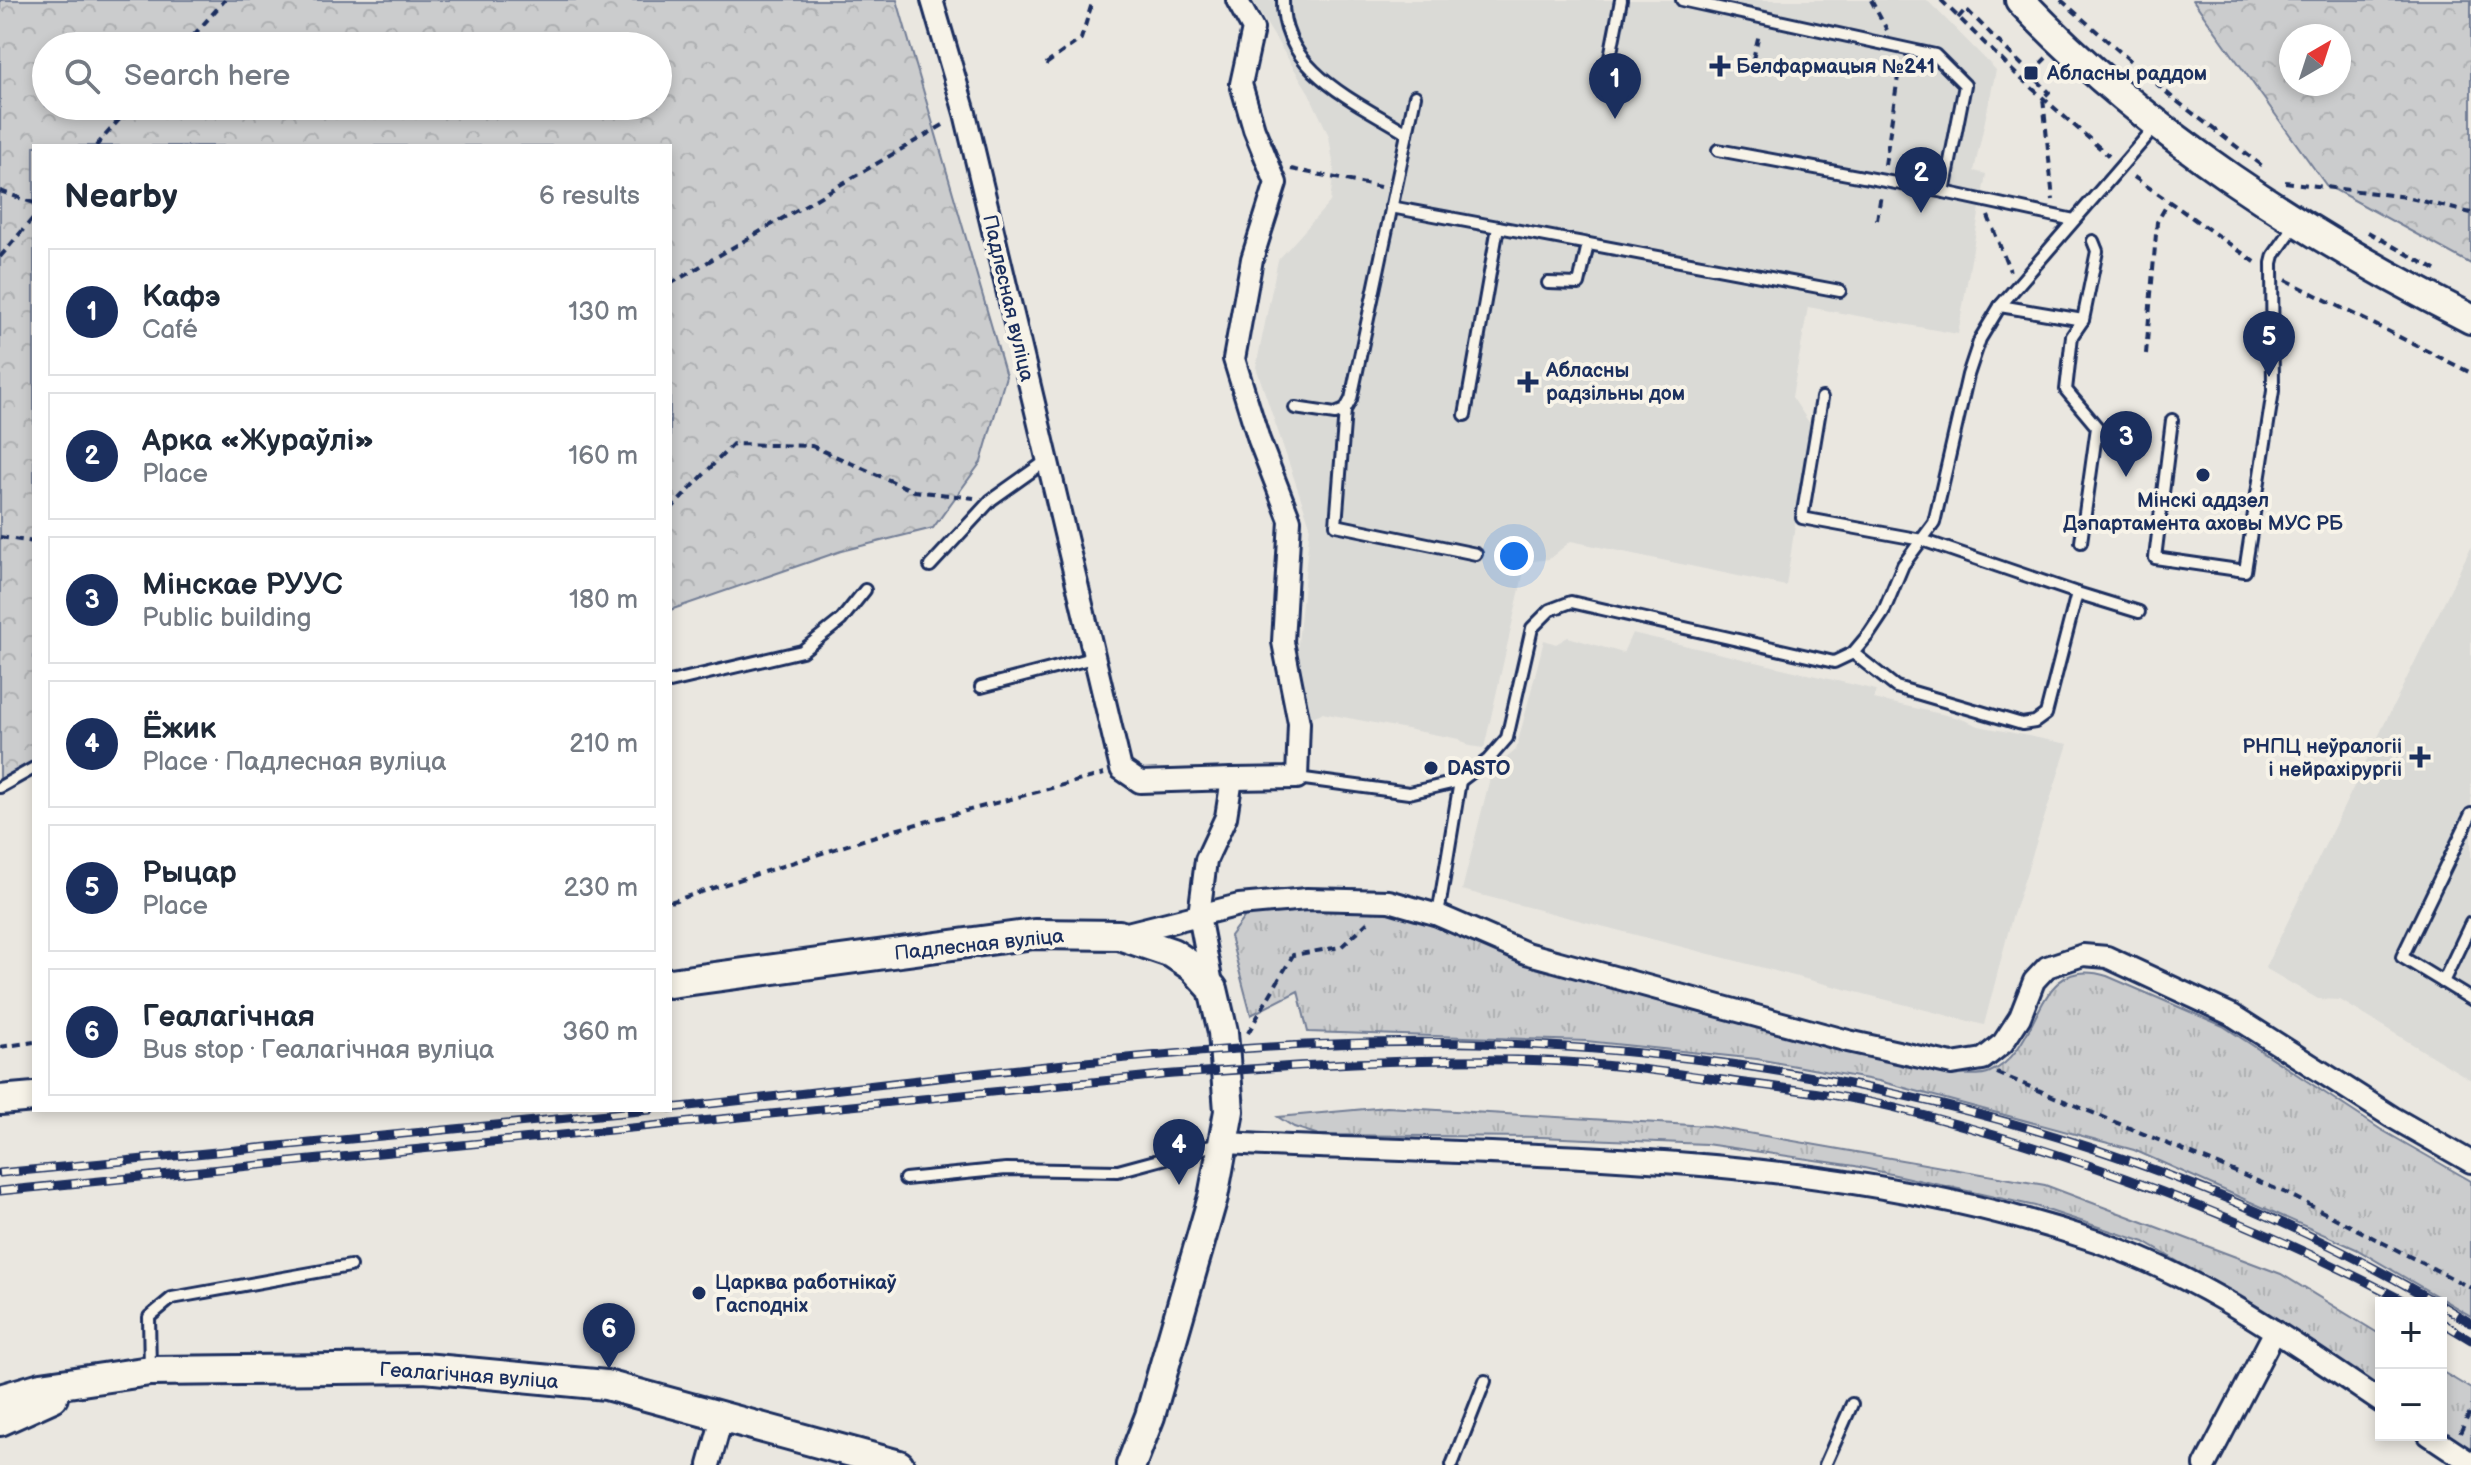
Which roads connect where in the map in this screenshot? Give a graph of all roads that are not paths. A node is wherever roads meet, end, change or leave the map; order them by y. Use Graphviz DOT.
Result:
graph roads {
  1 [pos="932,0"];
  2 [pos="1237,0"];
  3 [pos="1283,0"];
  4 [pos="1621,0"];
  5 [pos="1682,0"];
  6 [pos="2020,0"];
  7 [pos="1607,73"];
  8 [pos="1415,96"];
  9 [pos="2158,123"];
  10 [pos="1407,133"];
  11 [pos="1718,150"];
  12 [pos="1944,192"];
  13 [pos="1391,207"];
  14 [pos="2074,220"];
  15 [pos="2297,223"];
  16 [pos="1498,227"];
  17 [pos="2093,241"];
  18 [pos="1588,244"];
  19 [pos="1548,283"];
  20 [pos="1840,291"];
  21 [pos="2000,306"];
  22 [pos="2471,319"];
  23 [pos="2083,320"];
  24 [pos="1822,398"];
  25 [pos="1295,408"];
  26 [pos="1345,410"];
  27 [pos="1465,415"];
  28 [pos="2172,420"];
  29 [pos="1046,461"];
  30 [pos="1922,540"];
  31 [pos="2081,542"];
  32 [pos="1476,554"];
  33 [pos="930,566"];
  34 [pos="865,590"];
  35 [pos="2077,593"];
  36 [pos="2139,612"];
  37 [pos="1853,653"];
  38 [pos="1093,658"];
  39 [pos="672,682"];
  40 [pos="981,687"];
  41 [pos="32,769"];
  42 [pos="1297,778"];
  43 [pos="1232,779"];
  44 [pos="1460,781"];
  45 [pos="0,787"];
  46 [pos="2471,814"];
  47 [pos="2459,840"];
  48 [pos="2471,846"];
  49 [pos="1199,915"];
  50 [pos="1438,915"];
  51 [pos="2471,923"];
  52 [pos="1119,935"];
  53 [pos="2443,982"];
  54 [pos="672,983"];
  55 [pos="1213,989"];
  56 [pos="2471,999"];
  57 [pos="32,1097"];
  58 [pos="0,1100"];
  59 [pos="1224,1143"];
  60 [pos="2471,1162"];
  61 [pos="905,1179"];
  62 [pos="350,1266"];
  63 [pos="2275,1331"];
  64 [pos="150,1371"];
  65 [pos="1485,1381"];
  66 [pos="77,1382"];
  67 [pos="2375,1398"];
  68 [pos="0,1399"];
  69 [pos="1852,1404"];
  70 [pos="722,1418"];
  71 [pos="0,1421"];
  72 [pos="2434,1441"];
  73 [pos="2449,1458"];
  74 [pos="2471,1463"];
  75 [pos="709,1465"];
  76 [pos="899,1465"];
  77 [pos="1131,1465"];
  78 [pos="1452,1465"];
  79 [pos="1825,1465"];
  80 [pos="2205,1465"];
  1 -- 29 [label="street, Падлесная вуліца"];
  2 -- 42 [label="street"];
  3 -- 10 [label="lane"];
  4 -- 7 [label="lane"];
  5 -- 12 [label="lane"];
  6 -- 9 [label="street"];
  8 -- 10 [label="lane"];
  9 -- 14 [label="lane"];
  9 -- 15 [label="street"];
  10 -- 13 [label="lane"];
  11 -- 12 [label="lane"];
  12 -- 14 [label="lane"];
  13 -- 16 [label="lane"];
  13 -- 26 [label="lane"];
  14 -- 21 [label="lane"];
  15 -- 22 [label="street"];
  15 -- 28 [label="lane"];
  16 -- 18 [label="lane"];
  16 -- 27 [label="lane"];
  17 -- 23 [label="lane"];
  18 -- 19 [label="lane"];
  18 -- 20 [label="lane"];
  21 -- 23 [label="lane"];
  21 -- 30 [label="lane"];
  23 -- 31 [label="lane"];
  24 -- 30 [label="lane"];
  25 -- 26 [label="lane"];
  26 -- 32 [label="lane"];
  29 -- 33 [label="lane"];
  29 -- 38 [label="street, Падлесная вуліца"];
  30 -- 35 [label="lane"];
  30 -- 37 [label="lane"];
  34 -- 39 [label="lane"];
  35 -- 36 [label="lane"];
  35 -- 37 [label="lane"];
  37 -- 44 [label="lane"];
  38 -- 40 [label="lane"];
  38 -- 43 [label="street, Падлесная вуліца"];
  41 -- 45 [label="lane"];
  42 -- 43 [label="street"];
  42 -- 44 [label="lane"];
  43 -- 49 [label="street"];
  44 -- 50 [label="lane"];
  46 -- 47 [label="lane"];
  47 -- 48 [label="lane"];
  47 -- 53 [label="lane"];
  49 -- 50 [label="street"];
  49 -- 52 [label="street"];
  49 -- 55 [label="street"];
  50 -- 60 [label="street"];
  51 -- 53 [label="lane"];
  52 -- 54 [label="street, Падлесная вуліца"];
  52 -- 55 [label="street, Падлесная вуліца"];
  53 -- 56 [label="lane"];
  55 -- 59 [label="street"];
  57 -- 58 [label="street"];
  59 -- 61 [label="lane"];
  59 -- 63 [label="street"];
  59 -- 77 [label="street"];
  62 -- 64 [label="lane"];
  63 -- 67 [label="street"];
  63 -- 80 [label="street"];
  64 -- 66 [label="street, Геалагічная вуліца"];
  64 -- 70 [label="street, Геалагічная вуліца"];
  65 -- 78 [label="lane"];
  66 -- 68 [label="street, Геалагічная вуліца"];
  66 -- 71 [label="street, Геалагічная вуліца"];
  69 -- 79 [label="lane"];
  70 -- 75 [label="street"];
  70 -- 76 [label="street, Геалагічная вуліца"];
  72 -- 73 [label="street"];
  73 -- 74 [label="street"];
}
